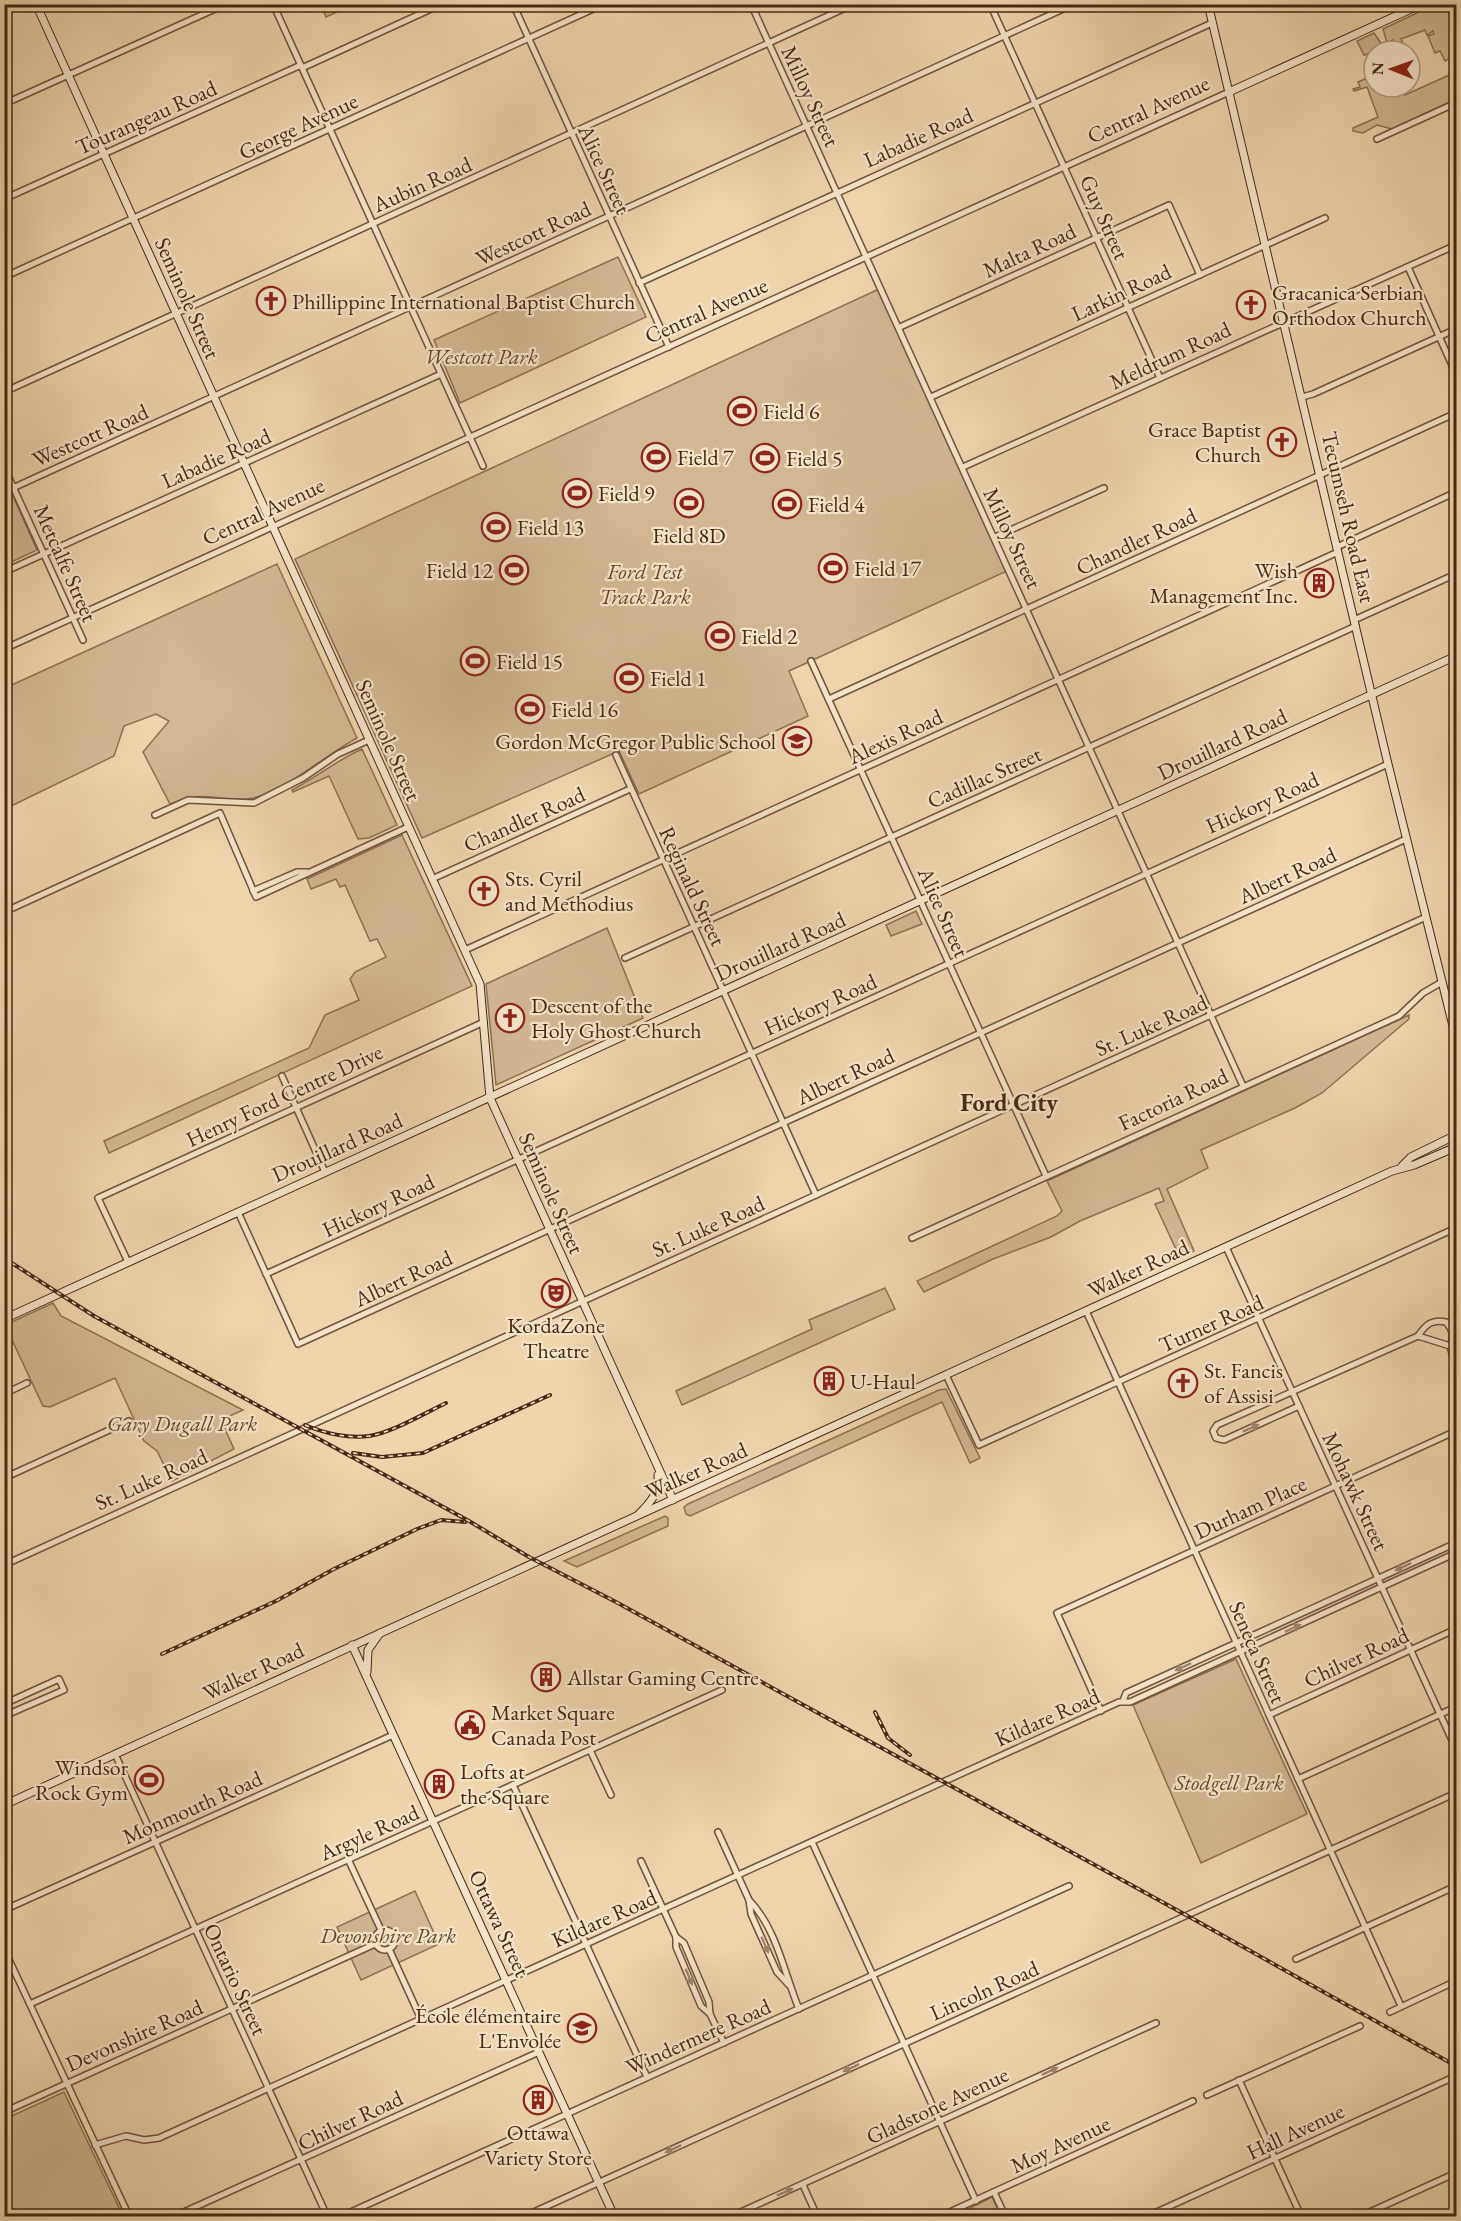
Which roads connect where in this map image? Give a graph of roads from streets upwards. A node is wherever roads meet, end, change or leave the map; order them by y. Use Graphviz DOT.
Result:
graph roads {
  1 [pos="36,4"];
  2 [pos="226,4"];
  3 [pos="273,4"];
  4 [pos="442,4"];
  5 [pos="513,4"];
  6 [pos="604,4"];
  7 [pos="751,4"];
  8 [pos="854,4"];
  9 [pos="990,4"];
  10 [pos="1074,4"];
  11 [pos="1208,4"];
  12 [pos="1422,4"];
  13 [pos="1212,23"];
  14 [pos="1005,36"];
  15 [pos="528,39"];
  16 [pos="769,43"];
  17 [pos="301,67"];
  18 [pos="68,76"];
  19 [pos="1229,92"];
  20 [pos="1035,103"];
  21 [pos="1456,103"];
  22 [pos="4,104"];
  23 [pos="807,126"];
  24 [pos="330,129"];
  25 [pos="570,134"];
  26 [pos="1377,139"];
  27 [pos="104,154"];
  28 [pos="1064,167"];
  29 [pos="837,192"];
  30 [pos="4,199"];
  31 [pos="608,217"];
  32 [pos="1325,218"];
  33 [pos="132,219"];
  34 [pos="373,224"];
  35 [pos="1096,238"];
  36 [pos="1265,244"];
  37 [pos="1456,244"];
  38 [pos="867,257"];
  39 [pos="1408,267"];
  40 [pos="1200,274"];
  41 [pos="4,277"];
  42 [pos="639,283"];
  43 [pos="411,307"];
  44 [pos="1128,307"];
  45 [pos="175,314"];
  46 [pos="1284,322"];
  47 [pos="900,327"];
  48 [pos="1456,329"];
  49 [pos="1439,337"];
  50 [pos="669,347"];
  51 [pos="441,374"];
  52 [pos="1456,374"];
  53 [pos="1160,378"];
  54 [pos="4,392"];
  55 [pos="213,397"];
  56 [pos="931,397"];
  57 [pos="1302,397"];
  58 [pos="1456,414"];
  59 [pos="470,437"];
  60 [pos="243,464"];
  61 [pos="483,466"];
  62 [pos="4,467"];
  63 [pos="963,467"];
  64 [pos="1320,475"];
  65 [pos="14,488"];
  66 [pos="1104,488"];
  67 [pos="4,492"];
  68 [pos="1456,492"];
  69 [pos="272,527"];
  70 [pos="995,537"];
  71 [pos="1337,550"];
  72 [pos="44,554"];
  73 [pos="4,572"];
  74 [pos="1456,574"];
  75 [pos="1028,609"];
  76 [pos="73,618"];
  77 [pos="1355,623"];
  78 [pos="83,640"];
  79 [pos="4,649"];
  80 [pos="1456,656"];
  81 [pos="811,662"];
  82 [pos="1060,679"];
  83 [pos="1372,694"];
  84 [pos="829,699"];
  85 [pos="369,740"];
  86 [pos="1091,747"];
  87 [pos="616,755"];
  88 [pos="1388,764"];
  89 [pos="861,770"];
  90 [pos="630,789"];
  91 [pos="1120,810"];
  92 [pos="155,815"];
  93 [pos="408,826"];
  94 [pos="892,837"];
  95 [pos="1406,839"];
  96 [pos="663,860"];
  97 [pos="1148,872"];
  98 [pos="432,879"];
  99 [pos="921,901"];
  100 [pos="4,912"];
  101 [pos="1426,917"];
  102 [pos="693,928"];
  103 [pos="1179,942"];
  104 [pos="465,950"];
  105 [pos="625,958"];
  106 [pos="949,963"];
  107 [pos="1442,982"];
  108 [pos="723,991"];
  109 [pos="1212,1015"];
  110 [pos="484,1022"];
  111 [pos="981,1033"];
  112 [pos="1456,1038"];
  113 [pos="751,1053"];
  114 [pos="282,1076"];
  115 [pos="1243,1086"];
  116 [pos="490,1098"];
  117 [pos="1014,1105"];
  118 [pos="296,1108"];
  119 [pos="783,1123"];
  120 [pos="1456,1135"];
  121 [pos="1456,1149"];
  122 [pos="518,1160"];
  123 [pos="1401,1167"];
  124 [pos="325,1172"];
  125 [pos="1046,1176"];
  126 [pos="816,1195"];
  127 [pos="238,1212"];
  128 [pos="1456,1228"];
  129 [pos="549,1230"];
  130 [pos="912,1238"];
  131 [pos="1226,1247"];
  132 [pos="128,1262"];
  133 [pos="266,1274"];
  134 [pos="582,1302"];
  135 [pos="1086,1311"];
  136 [pos="4,1319"];
  137 [pos="1259,1319"];
  138 [pos="1418,1336"];
  139 [pos="1450,1346"];
  140 [pos="1456,1368"];
  141 [pos="946,1375"];
  142 [pos="27,1383"];
  143 [pos="1118,1383"];
  144 [pos="1292,1391"];
  145 [pos="4,1394"];
  146 [pos="1299,1406"];
  147 [pos="129,1421"];
  148 [pos="1456,1431"];
  149 [pos="656,1466"];
  150 [pos="4,1478"];
  151 [pos="1336,1486"];
  152 [pos="673,1500"];
  153 [pos="635,1517"];
  154 [pos="1456,1543"];
  155 [pos="1448,1547"];
  156 [pos="1194,1551"];
  157 [pos="1454,1554"];
  158 [pos="4,1565"];
  159 [pos="1378,1578"];
  160 [pos="1382,1587"];
  161 [pos="1456,1629"];
  162 [pos="381,1632"];
  163 [pos="1236,1643"];
  164 [pos="352,1645"];
  165 [pos="1411,1650"];
  166 [pos="1240,1651"];
  167 [pos="367,1678"];
  168 [pos="722,1690"];
  169 [pos="1123,1701"];
  170 [pos="4,1704"];
  171 [pos="1456,1707"];
  172 [pos="1101,1711"];
  173 [pos="1440,1714"];
  174 [pos="1269,1715"];
  175 [pos="4,1716"];
  176 [pos="393,1735"];
  177 [pos="1456,1749"];
  178 [pos="590,1750"];
  179 [pos="115,1754"];
  180 [pos="1298,1779"];
  181 [pos="513,1785"];
  182 [pos="1456,1793"];
  183 [pos="611,1795"];
  184 [pos="4,1805"];
  185 [pos="433,1821"];
  186 [pos="718,1832"];
  187 [pos="155,1842"];
  188 [pos="812,1842"];
  189 [pos="1330,1851"];
  190 [pos="348,1860"];
  191 [pos="641,1861"];
  192 [pos="738,1875"];
  193 [pos="1068,1886"];
  194 [pos="1456,1886"];
  195 [pos="749,1900"];
  196 [pos="664,1909"];
  197 [pos="4,1910"];
  198 [pos="1365,1928"];
  199 [pos="195,1929"];
  200 [pos="381,1930"];
  201 [pos="375,1944"];
  202 [pos="586,1944"];
  203 [pos="4,1949"];
  204 [pos="389,1949"];
  205 [pos="1296,1959"];
  206 [pos="873,1975"];
  207 [pos="506,1980"];
  208 [pos="1456,1981"];
  209 [pos="789,1985"];
  210 [pos="30,2004"];
  211 [pos="1401,2006"];
  212 [pos="231,2008"];
  213 [pos="799,2008"];
  214 [pos="1390,2012"];
  215 [pos="421,2019"];
  216 [pos="1156,2023"];
  217 [pos="1360,2026"];
  218 [pos="723,2043"];
  219 [pos="904,2044"];
  220 [pos="539,2052"];
  221 [pos="1456,2076"];
  222 [pos="647,2077"];
  223 [pos="1239,2080"];
  224 [pos="67,2083"];
  225 [pos="268,2088"];
  226 [pos="1207,2095"];
  227 [pos="1193,2101"];
  228 [pos="4,2112"];
  229 [pos="567,2114"];
  230 [pos="939,2121"];
  231 [pos="96,2145"];
  232 [pos="1275,2158"];
  233 [pos="301,2160"];
  234 [pos="1456,2173"];
  235 [pos="599,2183"];
  236 [pos="802,2184"];
  237 [pos="994,2192"];
  238 [pos="975,2201"];
  239 [pos="960,2208"];
  240 [pos="129,2217"];
  241 [pos="175,2217"];
  242 [pos="327,2217"];
  243 [pos="342,2217"];
  244 [pos="525,2217"];
  245 [pos="614,2217"];
  246 [pos="732,2217"];
  247 [pos="817,2217"];
  248 [pos="941,2217"];
  249 [pos="963,2217"];
  250 [pos="1005,2217"];
  251 [pos="1148,2217"];
  252 [pos="1301,2217"];
  253 [pos="1361,2217"];
  1 -- 18 [label="street, Seminole Street"];
  2 -- 18 [label="street"];
  3 -- 17 [label="street"];
  4 -- 17 [label="street, Tourangeau Road"];
  5 -- 15 [label="street, Alice Street"];
  6 -- 15 [label="street, George Avenue"];
  7 -- 16 [label="street, Milloy Street"];
  8 -- 16 [label="street, Aubin Road"];
  9 -- 14 [label="street, Guy Street"];
  10 -- 14 [label="street, Westcott Road"];
  11 -- 13 [label="street, Tecumseh Road East"];
  12 -- 19 [label="street, Central Avenue"];
  13 -- 19 [label="street, Tecumseh Road East"];
  13 -- 20 [label="street, Labadie Road"];
  14 -- 20 [label="street, Guy Street"];
  14 -- 23 [label="street, Westcott Road"];
  15 -- 24 [label="street, George Avenue"];
  15 -- 25 [label="street, Alice Street"];
  16 -- 23 [label="street, Milloy Street"];
  16 -- 25 [label="street, Aubin Road"];
  17 -- 24 [label="street"];
  17 -- 27 [label="street, Tourangeau Road"];
  18 -- 22 [label="street"];
  18 -- 27 [label="street, Seminole Street"];
  19 -- 28 [label="street, Central Avenue"];
  19 -- 36 [label="street, Tecumseh Road East"];
  20 -- 28 [label="street, Guy Street"];
  20 -- 29 [label="street, Labadie Road"];
  21 -- 26 [label="street"];
  23 -- 29 [label="street, Milloy Street"];
  23 -- 31 [label="street, Westcott Road"];
  24 -- 33 [label="street, George Avenue"];
  24 -- 34 [label="street"];
  25 -- 31 [label="street, Alice Street"];
  25 -- 34 [label="street, Aubin Road"];
  27 -- 30 [label="street, Tourangeau Road"];
  27 -- 33 [label="street, Seminole Street"];
  28 -- 35 [label="street, Guy Street"];
  28 -- 38 [label="street, Central Avenue"];
  29 -- 38 [label="street, Milloy Street"];
  29 -- 42 [label="street, Labadie Road"];
  31 -- 42 [label="street, Alice Street"];
  31 -- 43 [label="street, Westcott Road"];
  32 -- 36 [label="street, Larkin Road"];
  33 -- 41 [label="street, George Avenue"];
  33 -- 45 [label="street, Seminole Street"];
  34 -- 43 [label="street"];
  34 -- 45 [label="street, Aubin Road"];
  35 -- 40 [label="street, Malta Road"];
  35 -- 44 [label="street, Guy Street"];
  35 -- 47 [label="street, Malta Road"];
  36 -- 40 [label="street, Larkin Road"];
  36 -- 46 [label="street, Tecumseh Road East"];
  37 -- 39 [label="street, Meldrum Road"];
  38 -- 47 [label="street, Milloy Street"];
  38 -- 50 [label="street, Central Avenue"];
  39 -- 46 [label="street, Meldrum Road"];
  39 -- 49 [label="street"];
  40 -- 44 [label="street, Larkin Road"];
  42 -- 50 [label="street, Alice Street"];
  43 -- 51 [label="street"];
  43 -- 55 [label="street, Westcott Road"];
  44 -- 53 [label="street, Guy Street"];
  44 -- 56 [label="street, Larkin Road"];
  45 -- 54 [label="street, Aubin Road"];
  45 -- 55 [label="street, Seminole Street"];
  46 -- 53 [label="street, Meldrum Road"];
  46 -- 57 [label="street, Tecumseh Road East"];
  47 -- 56 [label="street, Milloy Street"];
  48 -- 49 [label="street"];
  49 -- 52 [label="street"];
  49 -- 57 [label="street"];
  50 -- 59 [label="street, Central Avenue"];
  51 -- 59 [label="street"];
  51 -- 60 [label="street, Labadie Road"];
  53 -- 63 [label="street, Meldrum Road"];
  55 -- 60 [label="street, Seminole Street"];
  55 -- 65 [label="street, Westcott Road"];
  56 -- 63 [label="street, Milloy Street"];
  57 -- 64 [label="street, Tecumseh Road East"];
  58 -- 64 [label="street, Chandler Road"];
  59 -- 61 [label="street"];
  59 -- 69 [label="street, Central Avenue"];
  60 -- 69 [label="street, Seminole Street"];
  60 -- 72 [label="street, Labadie Road"];
  62 -- 65 [label="street, Metcalfe Street"];
  63 -- 70 [label="street, Milloy Street"];
  64 -- 71 [label="street, Tecumseh Road East"];
  64 -- 75 [label="street, Chandler Road"];
  65 -- 67 [label="street, Westcott Road"];
  65 -- 72 [label="street, Metcalfe Street"];
  66 -- 70 [label="street"];
  68 -- 71 [label="street, Alexis Road"];
  69 -- 76 [label="street, Central Avenue"];
  69 -- 85 [label="street, Seminole Street"];
  70 -- 75 [label="street, Milloy Street"];
  71 -- 77 [label="street, Tecumseh Road East"];
  71 -- 82 [label="street, Alexis Road"];
  72 -- 73 [label="street, Labadie Road"];
  72 -- 76 [label="street, Metcalfe Street"];
  74 -- 77 [label="street, Cadillac Street"];
  75 -- 82 [label="street, Milloy Street"];
  75 -- 84 [label="street, Chandler Road"];
  76 -- 78 [label="street, Metcalfe Street"];
  76 -- 79 [label="street, Central Avenue"];
  77 -- 83 [label="street, Tecumseh Road East"];
  77 -- 86 [label="street, Cadillac Street"];
  80 -- 83 [label="street, Drouillard Road"];
  81 -- 84 [label="street, Alice Street"];
  82 -- 86 [label="street, Milloy Street"];
  82 -- 89 [label="street, Alexis Road"];
  83 -- 88 [label="street, Tecumseh Road East"];
  83 -- 91 [label="street, Drouillard Road"];
  84 -- 89 [label="street, Alice Street"];
  85 -- 92 [label="street"];
  85 -- 93 [label="street, Seminole Street"];
  86 -- 91 [label="street, Milloy Street"];
  86 -- 94 [label="street, Cadillac Street"];
  87 -- 90 [label="street, Reginald Street"];
  88 -- 95 [label="street, Tecumseh Road East"];
  88 -- 97 [label="street, Hickory Road"];
  89 -- 94 [label="street, Alice Street"];
  89 -- 96 [label="street, Alexis Road"];
  90 -- 96 [label="street, Reginald Street"];
  90 -- 98 [label="street, Chandler Road"];
  91 -- 97 [label="street, Milloy Street"];
  91 -- 99 [label="street, Drouillard Road"];
  93 -- 98 [label="street, Seminole Street"];
  93 -- 100 [label="street"];
  94 -- 99 [label="street, Alice Street"];
  94 -- 102 [label="street, Cadillac Street"];
  95 -- 101 [label="street, Tecumseh Road East"];
  95 -- 103 [label="street, Albert Road"];
  96 -- 102 [label="street, Reginald Street"];
  96 -- 104 [label="street, Alexis Road"];
  97 -- 103 [label="street, Milloy Street"];
  97 -- 106 [label="street, Hickory Road"];
  98 -- 104 [label="street, Seminole Street"];
  99 -- 106 [label="street, Alice Street"];
  99 -- 108 [label="street, Drouillard Road"];
  101 -- 107 [label="street, Tecumseh Road East"];
  101 -- 109 [label="street, St. Luke Road"];
  102 -- 105 [label="street, Cadillac Street"];
  102 -- 108 [label="street, Reginald Street"];
  103 -- 109 [label="street, Milloy Street"];
  103 -- 111 [label="street, Albert Road"];
  104 -- 110 [label="street, Seminole Street"];
  106 -- 111 [label="street, Alice Street"];
  106 -- 113 [label="street, Hickory Road"];
  107 -- 112 [label="street, Tecumseh Road East"];
  107 -- 115 [label="street, Factoria Road"];
  108 -- 113 [label="street, Reginald Street"];
  108 -- 116 [label="street, Drouillard Road"];
  109 -- 115 [label="street, Milloy Street"];
  109 -- 117 [label="street, St. Luke Road"];
  110 -- 116 [label="street, Seminole Street"];
  110 -- 118 [label="street, Henry Ford Centre Drive"];
  111 -- 117 [label="street, Alice Street"];
  111 -- 119 [label="street, Albert Road"];
  113 -- 119 [label="street, Reginald Street"];
  113 -- 122 [label="street, Hickory Road"];
  114 -- 118 [label="street"];
  115 -- 125 [label="street, Factoria Road"];
  116 -- 122 [label="street, Seminole Street"];
  116 -- 124 [label="street, Drouillard Road"];
  117 -- 125 [label="street, Alice Street"];
  117 -- 126 [label="street, St. Luke Road"];
  118 -- 124 [label="street"];
  118 -- 132 [label="street, Henry Ford Centre Drive"];
  119 -- 126 [label="street, Reginald Street"];
  119 -- 129 [label="street, Albert Road"];
  120 -- 123 [label="street, Walker Road"];
  121 -- 123 [label="street, Walker Road"];
  122 -- 129 [label="street, Seminole Street"];
  122 -- 133 [label="street, Hickory Road"];
  123 -- 131 [label="street, Walker Road"];
  124 -- 127 [label="street, Drouillard Road"];
  125 -- 130 [label="street, Factoria Road"];
  126 -- 134 [label="street, St. Luke Road"];
  127 -- 132 [label="street, Drouillard Road"];
  127 -- 133 [label="street"];
  128 -- 137 [label="street, Turner Road"];
  129 -- 133 [label="street, Albert Road"];
  129 -- 134 [label="street, Seminole Street"];
  131 -- 135 [label="street, Walker Road"];
  131 -- 137 [label="street, Mohawk Street"];
  132 -- 136 [label="street, Drouillard Road"];
  134 -- 149 [label="street, Seminole Street"];
  134 -- 158 [label="street, St. Luke Road"];
  135 -- 141 [label="street, Walker Road"];
  135 -- 143 [label="street, Seneca Street"];
  137 -- 143 [label="street, Turner Road"];
  137 -- 144 [label="street, Mohawk Street"];
  138 -- 139 [label="street"];
  138 -- 139 [label="street"];
  138 -- 144 [label="street"];
  139 -- 140 [label="street"];
  141 -- 143 [label="street, Turner Road"];
  141 -- 152 [label="street, Walker Road"];
  142 -- 145 [label="street"];
  143 -- 156 [label="street, Seneca Street"];
  144 -- 146 [label="street, Mohawk Street"];
  144 -- 146 [label="street, one-way"];
  146 -- 151 [label="street, Mohawk Street"];
  147 -- 150 [label="street"];
  148 -- 151 [label="street, Durham Place"];
  149 -- 152 [label="street, Seminole Street"];
  149 -- 153 [label="street"];
  151 -- 156 [label="street, Durham Place"];
  151 -- 159 [label="street, Mohawk Street"];
  152 -- 153 [label="street, Walker Road"];
  153 -- 162 [label="street, Walker Road"];
  154 -- 155 [label="street, Kildare Road"];
  155 -- 157 [label="street, Kildare Road"];
  155 -- 159 [label="street, Kildare Road, one-way"];
  156 -- 163 [label="street, Seneca Street"];
  156 -- 172 [label="street, Durham Place"];
  157 -- 160 [label="street, Kildare Road"];
  159 -- 160 [label="street, Mohawk Street"];
  159 -- 163 [label="street, Kildare Road"];
  160 -- 165 [label="street, Mohawk Street"];
  166 -- 160 [label="street, Kildare Road, one-way"];
  161 -- 165 [label="street, Chilver Road"];
  162 -- 164 [label="street, Walker Road"];
  162 -- 167 [label="street"];
  163 -- 166 [label="street, Seneca Street"];
  163 -- 169 [label="street, Kildare Road, one-way"];
  164 -- 167 [label="street, Ottawa Street"];
  164 -- 179 [label="street, Walker Road"];
  165 -- 173 [label="street, Mohawk Street"];
  165 -- 174 [label="street, Chilver Road"];
  166 -- 169 [label="street, Kildare Road"];
  166 -- 174 [label="street, Seneca Street"];
  167 -- 176 [label="street, Ottawa Street"];
  168 -- 178 [label="street, Argyle Road"];
  169 -- 172 [label="street, Kildare Road"];
  170 -- 175 [label="street"];
  171 -- 173 [label="street"];
  172 -- 188 [label="street, Kildare Road"];
  173 -- 177 [label="street, Mohawk Street"];
  173 -- 180 [label="street"];
  174 -- 180 [label="street, Seneca Street"];
  176 -- 185 [label="street, Ottawa Street"];
  176 -- 187 [label="street, Monmouth Road"];
  178 -- 181 [label="street, Argyle Road"];
  178 -- 183 [label="street"];
  179 -- 184 [label="street, Walker Road"];
  179 -- 187 [label="street, Ontario Street"];
  180 -- 189 [label="street, Seneca Street"];
  181 -- 185 [label="street, Argyle Road"];
  181 -- 202 [label="street"];
  182 -- 189 [label="street, Lincoln Road"];
  185 -- 190 [label="street, Argyle Road"];
  185 -- 207 [label="street, Ottawa Street"];
  186 -- 192 [label="street"];
  187 -- 197 [label="street, Monmouth Road"];
  187 -- 199 [label="street, Ontario Street"];
  188 -- 192 [label="street, Kildare Road"];
  188 -- 206 [label="street"];
  189 -- 198 [label="street, Seneca Street"];
  189 -- 219 [label="street, Lincoln Road"];
  190 -- 199 [label="street, Argyle Road"];
  190 -- 200 [label="street"];
  191 -- 196 [label="street"];
  192 -- 195 [label="street"];
  192 -- 196 [label="street, Kildare Road"];
  193 -- 206 [label="street, Windermere Road"];
  194 -- 198 [label="street"];
  195 -- 209 [label="street"];
  195 -- 209 [label="street, one-way"];
  196 -- 202 [label="street, Kildare Road"];
  196 -- 218 [label="street"];
  198 -- 205 [label="street"];
  198 -- 211 [label="street, Seneca Street"];
  199 -- 210 [label="street, Argyle Road"];
  199 -- 212 [label="street, Ontario Street"];
  200 -- 201 [label="street"];
  200 -- 204 [label="street"];
  201 -- 204 [label="street"];
  201 -- 212 [label="street, Devonshire Road"];
  202 -- 207 [label="street, Kildare Road"];
  202 -- 222 [label="street"];
  203 -- 210 [label="street"];
  204 -- 215 [label="street"];
  206 -- 213 [label="street, Windermere Road"];
  206 -- 219 [label="street"];
  207 -- 215 [label="street, Kildare Road"];
  207 -- 220 [label="street, Ottawa Street"];
  208 -- 211 [label="street"];
  209 -- 213 [label="street"];
  210 -- 224 [label="street"];
  211 -- 214 [label="street"];
  212 -- 224 [label="street, Devonshire Road"];
  212 -- 225 [label="street, Ontario Street"];
  213 -- 218 [label="street, Windermere Road"];
  215 -- 225 [label="street, Kildare Road"];
  230 -- 216 [label="street, Gladstone Avenue, one-way"];
  217 -- 223 [label="street"];
  218 -- 222 [label="street, Windermere Road"];
  219 -- 230 [label="street"];
  219 -- 235 [label="street, Lincoln Road, one-way"];
  220 -- 229 [label="street, Ottawa Street"];
  220 -- 233 [label="street, Chilver Road"];
  221 -- 232 [label="street, Hall Avenue"];
  222 -- 229 [label="street, Windermere Road"];
  223 -- 226 [label="street"];
  223 -- 232 [label="street"];
  224 -- 228 [label="street, Devonshire Road"];
  224 -- 231 [label="street"];
  225 -- 231 [label="street, Kildare Road"];
  225 -- 233 [label="street, Ontario Street"];
  227 -- 237 [label="street, Moy Avenue"];
  229 -- 235 [label="street, Ottawa Street"];
  229 -- 243 [label="street, Windermere Road"];
  230 -- 236 [label="street, Gladstone Avenue"];
  230 -- 238 [label="street"];
  231 -- 240 [label="street"];
  232 -- 251 [label="street, Hall Avenue"];
  232 -- 252 [label="street"];
  233 -- 241 [label="street, Chilver Road"];
  233 -- 242 [label="street, Ontario Street"];
  234 -- 253 [label="street"];
  235 -- 244 [label="street, Lincoln Road"];
  235 -- 245 [label="street, Ottawa Street"];
  246 -- 236 [label="street, Gladstone Avenue, one-way"];
  236 -- 247 [label="street"];
  237 -- 238 [label="street, Moy Avenue"];
  237 -- 250 [label="street"];
  238 -- 239 [label="street, Moy Avenue"];
  239 -- 248 [label="street, Moy Avenue"];
  239 -- 249 [label="street"];
}
